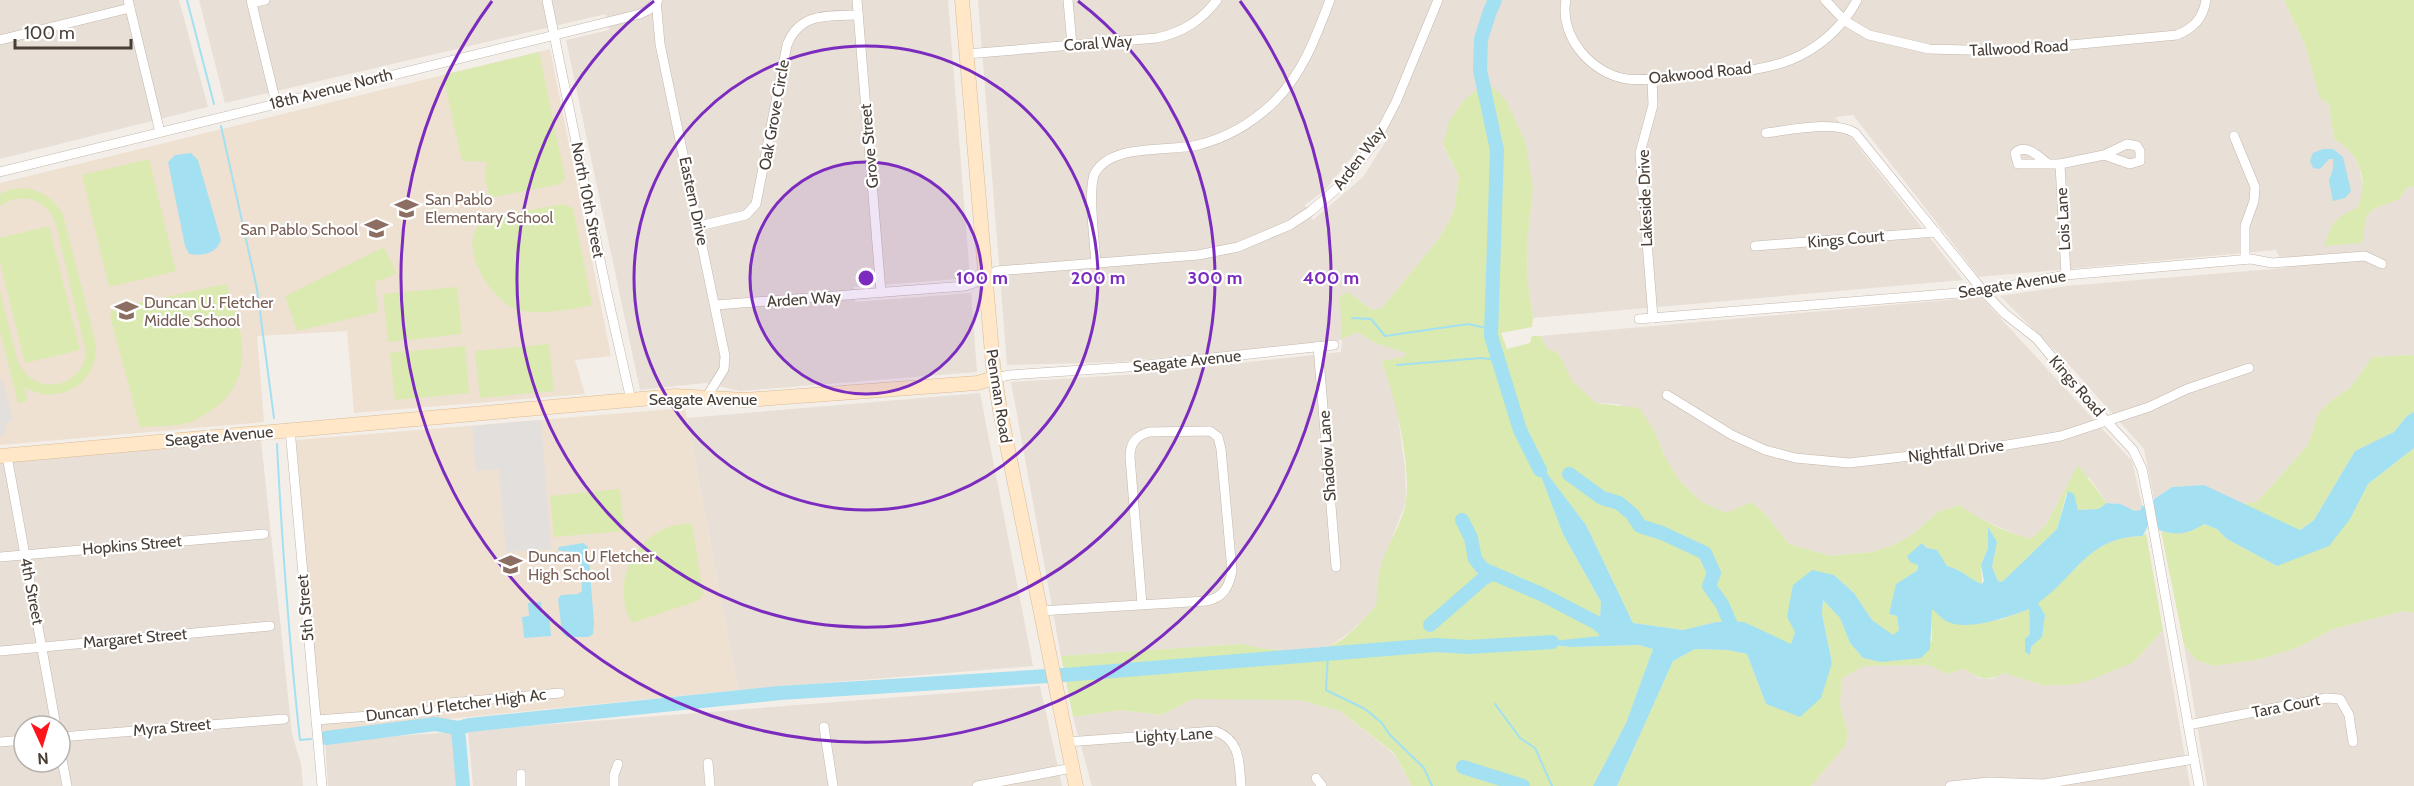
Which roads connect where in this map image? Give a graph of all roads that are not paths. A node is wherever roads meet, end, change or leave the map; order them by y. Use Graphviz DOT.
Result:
graph roads {
  1 [pos="265,0"];
  2 [pos="548,0"];
  3 [pos="856,0"];
  4 [pos="962,0"];
  5 [pos="1068,0"];
  6 [pos="1217,0"];
  7 [pos="1330,0"];
  8 [pos="1438,0"];
  9 [pos="1566,0"];
  10 [pos="1826,0"];
  11 [pos="1857,0"];
  12 [pos="2206,0"];
  13 [pos="656,1"];
  14 [pos="251,2"];
  15 [pos="129,4"];
  16 [pos="858,15"];
  17 [pos="1845,21"];
  18 [pos="554,34"];
  19 [pos="0,40"];
  20 [pos="1072,45"];
  21 [pos="966,54"];
  22 [pos="1652,79"];
  23 [pos="276,103"];
  24 [pos="160,132"];
  25 [pos="1767,133"];
  26 [pos="2234,136"];
  27 [pos="2103,155"];
  28 [pos="2047,163"];
  29 [pos="2060,164"];
  30 [pos="0,172"];
  31 [pos="699,226"];
  32 [pos="1936,232"];
  33 [pos="1755,246"];
  34 [pos="2245,259"];
  35 [pos="1096,264"];
  36 [pos="2382,264"];
  37 [pos="2066,275"];
  38 [pos="984,277"];
  39 [pos="1983,291"];
  40 [pos="881,292"];
  41 [pos="716,305"];
  42 [pos="1653,318"];
  43 [pos="1639,319"];
  44 [pos="1334,345"];
  45 [pos="1318,346"];
  46 [pos="2248,368"];
  47 [pos="995,378"];
  48 [pos="1667,395"];
  49 [pos="706,398"];
  50 [pos="631,400"];
  51 [pos="2107,420"];
  52 [pos="290,429"];
  53 [pos="4,456"];
  54 [pos="264,534"];
  55 [pos="25,555"];
  56 [pos="0,557"];
  57 [pos="1336,567"];
  58 [pos="1142,604"];
  59 [pos="1040,611"];
  60 [pos="270,626"];
  61 [pos="43,647"];
  62 [pos="0,651"];
  63 [pos="560,693"];
  64 [pos="54,714"];
  65 [pos="284,719"];
  66 [pos="316,720"];
  67 [pos="2188,725"];
  68 [pos="824,727"];
  69 [pos="72,736"];
  70 [pos="1067,742"];
  71 [pos="2353,742"];
  72 [pos="2194,759"];
  73 [pos="708,763"];
  74 [pos="618,764"];
  75 [pos="1072,768"];
  76 [pos="521,774"];
  77 [pos="322,786"];
  78 [pos="521,786"];
  79 [pos="615,786"];
  80 [pos="710,786"];
  81 [pos="833,786"];
  82 [pos="978,786"];
  83 [pos="1076,786"];
  84 [pos="1241,786"];
  85 [pos="1950,786"];
  86 [pos="2199,786"];
  1 -- 14 [label="street"];
  2 -- 18 [label="street, North 10th Street"];
  3 -- 16 [label="street, Grove Street"];
  4 -- 21 [label="street, Penman Road"];
  5 -- 20 [label="street"];
  6 -- 20 [label="street, Coral Way"];
  7 -- 35 [label="street"];
  8 -- 35 [label="street, Arden Way"];
  9 -- 22 [label="street, Oakwood Road"];
  10 -- 17 [label="street, Tallwood Road"];
  11 -- 17 [label="street, Oakwood Road"];
  12 -- 17 [label="street, Tallwood Road"];
  13 -- 18 [label="street, 18th Avenue North"];
  13 -- 31 [label="street, Eastern Drive"];
  14 -- 23 [label="street"];
  15 -- 19 [label="street"];
  15 -- 24 [label="street"];
  16 -- 31 [label="street, Oak Grove Circle"];
  16 -- 40 [label="street, Grove Street"];
  17 -- 22 [label="street, Oakwood Road"];
  18 -- 23 [label="street, 18th Avenue North"];
  18 -- 50 [label="street, North 10th Street"];
  20 -- 21 [label="street, Coral Way"];
  21 -- 38 [label="street, Penman Road"];
  22 -- 42 [label="street, Lakeside Drive"];
  23 -- 24 [label="street, 18th Avenue North"];
  24 -- 30 [label="street, 18th Avenue North"];
  25 -- 32 [label="street, Kings Road"];
  26 -- 34 [label="street"];
  27 -- 29 [label="street, Lois Lane"];
  28 -- 29 [label="street, Lois Lane"];
  29 -- 37 [label="street, Lois Lane"];
  31 -- 41 [label="street, Eastern Drive"];
  32 -- 33 [label="street, Kings Court"];
  32 -- 39 [label="street, Kings Road"];
  34 -- 36 [label="street, Seagate Avenue"];
  34 -- 37 [label="street, Seagate Avenue"];
  35 -- 38 [label="street, Arden Way"];
  37 -- 39 [label="street, Seagate Avenue"];
  38 -- 40 [label="street, Arden Way"];
  38 -- 47 [label="street, Penman Road"];
  39 -- 42 [label="street, Seagate Avenue"];
  39 -- 51 [label="street, Kings Road"];
  40 -- 41 [label="street, Arden Way"];
  41 -- 49 [label="street, Eastern Drive"];
  42 -- 43 [label="street, Seagate Avenue"];
  44 -- 45 [label="street, Seagate Avenue"];
  45 -- 47 [label="street, Seagate Avenue"];
  45 -- 57 [label="street, Shadow Lane"];
  46 -- 51 [label="street, Nightfall Drive"];
  47 -- 49 [label="street, Seagate Avenue"];
  47 -- 59 [label="street, Penman Road"];
  48 -- 51 [label="street, Nightfall Drive"];
  49 -- 50 [label="street, Seagate Avenue"];
  50 -- 52 [label="street, Seagate Avenue"];
  51 -- 67 [label="street, Kings Road"];
  52 -- 53 [label="street, Seagate Avenue"];
  52 -- 66 [label="street, 5th Street"];
  53 -- 55 [label="street, 4th Street"];
  54 -- 55 [label="street, Hopkins Street"];
  55 -- 56 [label="street, Hopkins Street"];
  55 -- 61 [label="street, 4th Street"];
  58 -- 58 [label="street"];
  58 -- 59 [label="street"];
  59 -- 70 [label="street, Penman Road"];
  60 -- 61 [label="street, Margaret Street"];
  61 -- 62 [label="street, Margaret Street"];
  61 -- 64 [label="street, 4th Street"];
  63 -- 66 [label="street, Duncan U Fletcher High Ac"];
  65 -- 69 [label="street, Myra Street"];
  66 -- 77 [label="street, 5th Street"];
  67 -- 71 [label="street, Tara Court"];
  67 -- 72 [label="street, Kings Road"];
  68 -- 81 [label="street"];
  70 -- 75 [label="street, Penman Road"];
  70 -- 84 [label="street, Lighty Lane"];
  72 -- 85 [label="street"];
  72 -- 86 [label="street, Kings Road"];
  73 -- 80 [label="street"];
  74 -- 79 [label="street"];
  75 -- 82 [label="street"];
  75 -- 83 [label="street, Penman Road"];
  76 -- 78 [label="street"];
}
